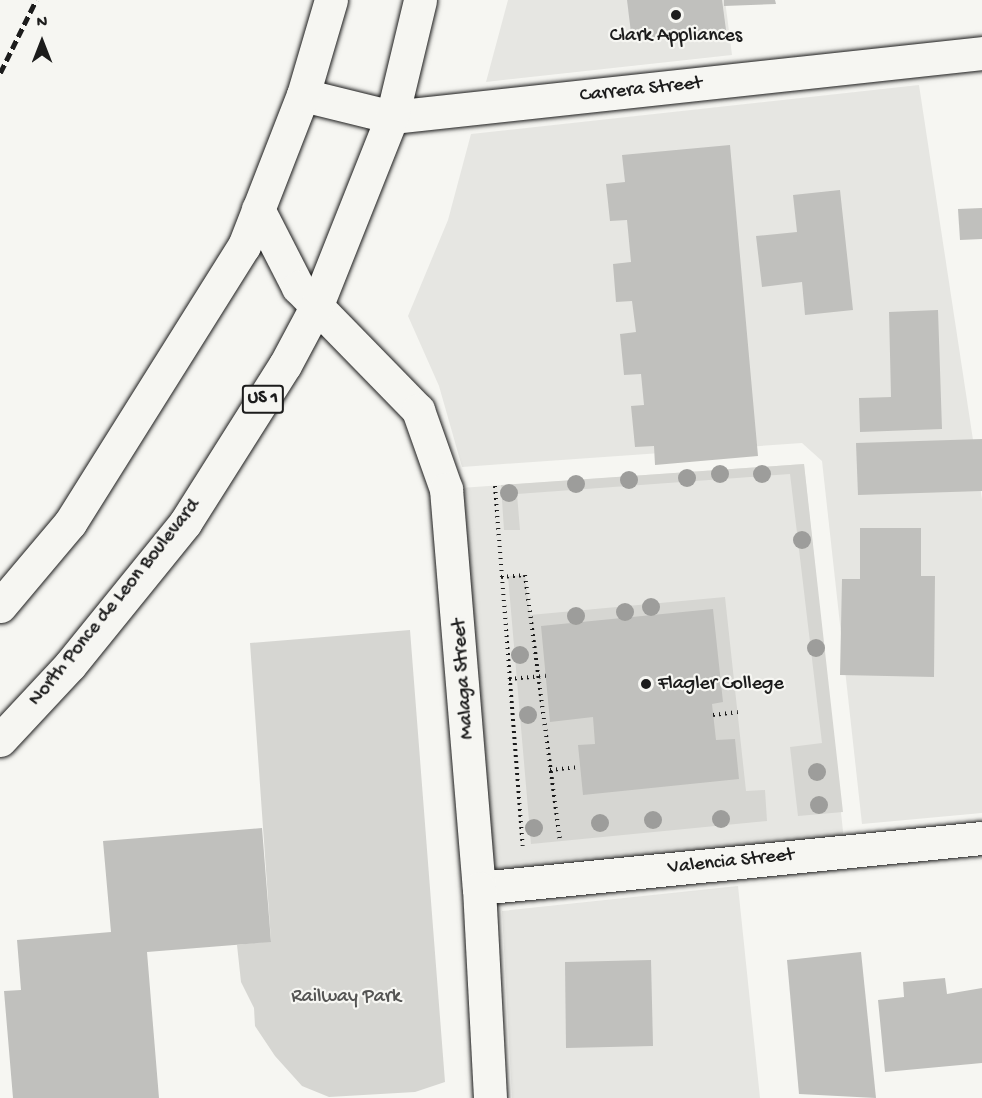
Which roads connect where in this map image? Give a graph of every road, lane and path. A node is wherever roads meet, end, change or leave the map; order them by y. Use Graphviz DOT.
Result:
graph roads {
  1 [pos="331,0"];
  2 [pos="420,0"];
  3 [pos="982,53"];
  4 [pos="303,95"];
  5 [pos="392,117"];
  6 [pos="258,209"];
  7 [pos="317,305"];
  8 [pos="495,486"];
  9 [pos="501,577"];
  10 [pos="0,606"];
  11 [pos="538,676"];
  12 [pos="546,676"];
  13 [pos="509,679"];
  14 [pos="738,712"];
  15 [pos="713,715"];
  16 [pos="0,740"];
  17 [pos="580,767"];
  18 [pos="550,770"];
  19 [pos="982,838"];
  20 [pos="561,850"];
  21 [pos="533,852"];
  22 [pos="479,888"];
  23 [pos="490,1098"];
  1 -- 4 [label="main road"];
  2 -- 5 [label="main road, North Ponce de Leon Boulevard / US 1"];
  3 -- 5 [label="main road, Carrera Street"];
  4 -- 5 [label="main road, Carrera Street"];
  4 -- 6 [label="main road"];
  5 -- 7 [label="main road, North Ponce de Leon Boulevard / US 1"];
  6 -- 7 [label="main road, Malaga Street"];
  6 -- 10 [label="main road"];
  7 -- 16 [label="main road, North Ponce de Leon Boulevard / US 1"];
  7 -- 22 [label="main road, Malaga Street"];
  8 -- 9 [label="path"];
  9 -- 11 [label="path"];
  9 -- 13 [label="path"];
  11 -- 12 [label="path"];
  11 -- 13 [label="path"];
  11 -- 18 [label="path"];
  13 -- 21 [label="path"];
  14 -- 15 [label="path"];
  17 -- 18 [label="path"];
  18 -- 20 [label="path"];
  19 -- 22 [label="main road, Valencia Street"];
  22 -- 23 [label="main road, Malaga Street"];
}
